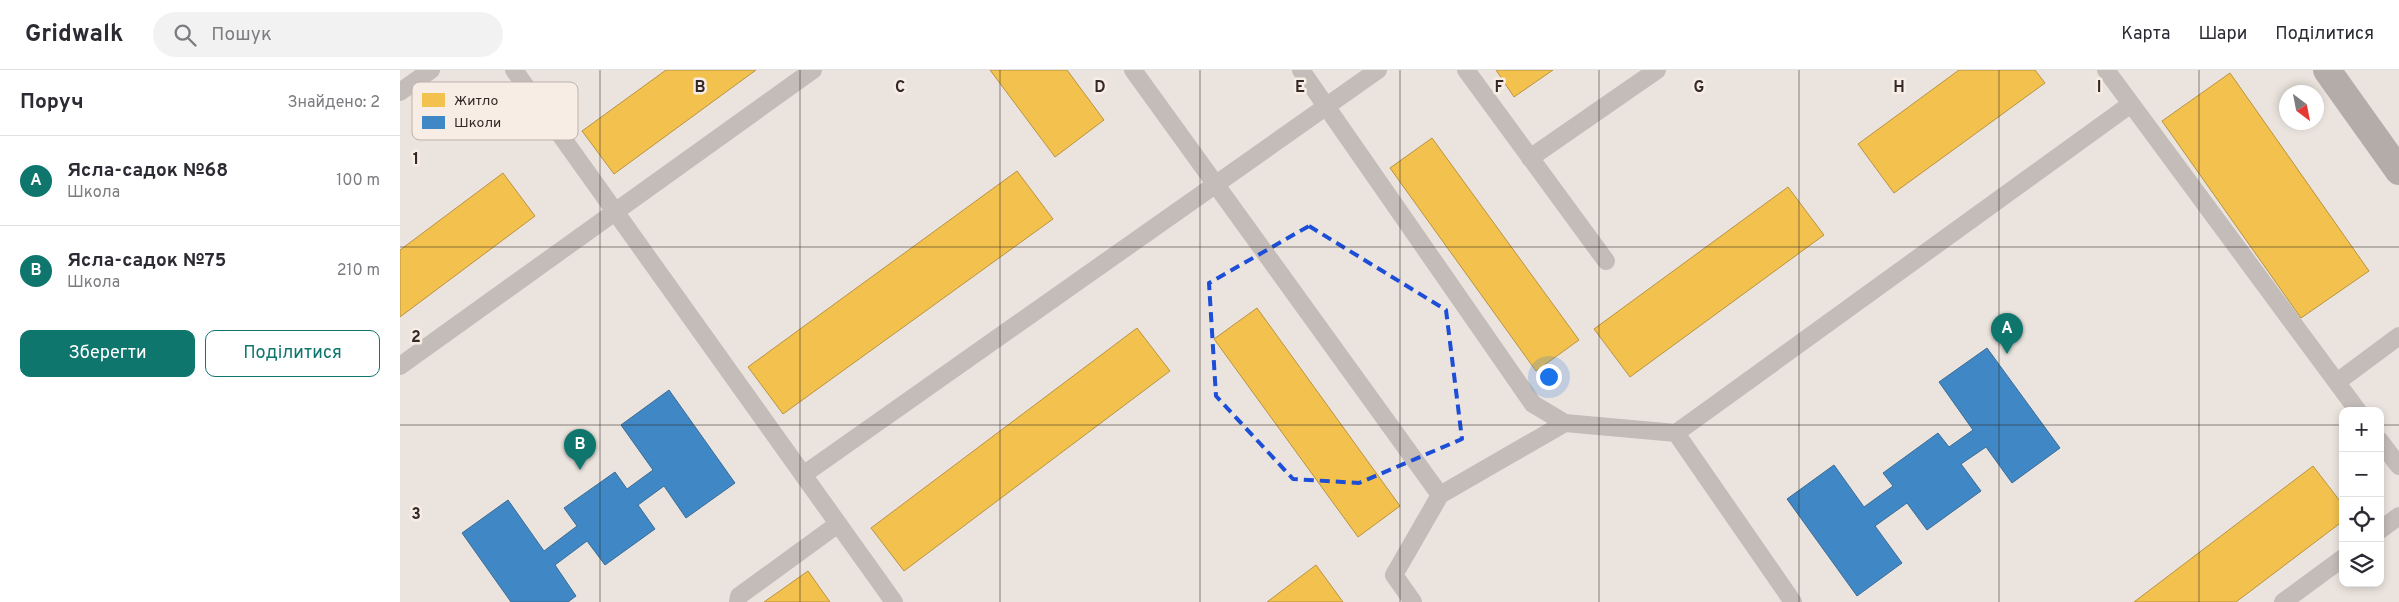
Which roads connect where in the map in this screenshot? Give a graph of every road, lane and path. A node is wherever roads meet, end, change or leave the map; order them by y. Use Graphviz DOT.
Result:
graph roads {
  1 [pos="431,70"];
  2 [pos="514,70"];
  3 [pos="813,70"];
  4 [pos="1133,70"];
  5 [pos="1301,70"];
  6 [pos="1378,70"];
  7 [pos="1466,70"];
  8 [pos="2106,70"];
  9 [pos="2327,70"];
  10 [pos="1649,72"];
  11 [pos="414,82"];
  12 [pos="523,82"];
  13 [pos="412,83"];
  14 [pos="400,92"];
  15 [pos="2131,104"];
  16 [pos="1327,106"];
  17 [pos="564,140"];
  18 [pos="1530,158"];
  19 [pos="2399,171"];
  20 [pos="1215,185"];
  21 [pos="615,212"];
  22 [pos="1606,261"];
  23 [pos="2399,336"];
  24 [pos="400,366"];
  25 [pos="2336,382"];
  26 [pos="2355,407"];
  27 [pos="1564,423"];
  28 [pos="1676,433"];
  29 [pos="2384,446"];
  30 [pos="2399,466"];
  31 [pos="803,475"];
  32 [pos="1440,495"];
  33 [pos="2399,516"];
  34 [pos="838,524"];
  35 [pos="2384,527"];
  36 [pos="2339,561"];
  37 [pos="738,602"];
  38 [pos="894,602"];
  39 [pos="1413,602"];
  40 [pos="1793,602"];
  41 [pos="2283,602"];
  1 -- 11 [label="lane"];
  2 -- 12 [label="lane"];
  3 -- 21 [label="lane"];
  4 -- 20 [label="lane"];
  5 -- 16 [label="lane"];
  6 -- 16 [label="lane"];
  7 -- 18 [label="lane"];
  8 -- 15 [label="lane"];
  9 -- 19 [label="street"];
  10 -- 18 [label="lane"];
  13 -- 14 [label="lane"];
  15 -- 25 [label="lane"];
  15 -- 28 [label="lane"];
  16 -- 20 [label="lane"];
  16 -- 27 [label="lane"];
  17 -- 21 [label="lane"];
  18 -- 22 [label="lane"];
  20 -- 31 [label="lane"];
  20 -- 32 [label="lane"];
  21 -- 24 [label="lane"];
  21 -- 31 [label="lane"];
  23 -- 25 [label="lane"];
  25 -- 26 [label="lane"];
  27 -- 28 [label="lane"];
  27 -- 32 [label="lane"];
  28 -- 40 [label="lane"];
  29 -- 30 [label="lane"];
  31 -- 34 [label="lane"];
  32 -- 39 [label="lane"];
  33 -- 35 [label="lane"];
  34 -- 37 [label="lane"];
  34 -- 38 [label="lane"];
  36 -- 41 [label="lane"];
}
